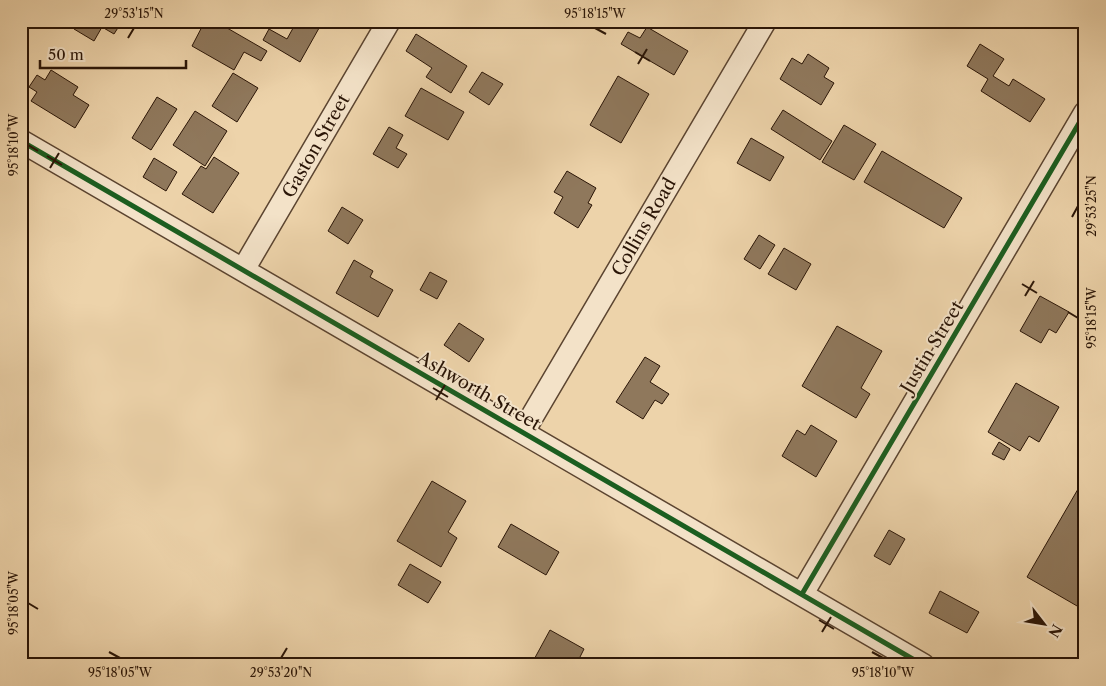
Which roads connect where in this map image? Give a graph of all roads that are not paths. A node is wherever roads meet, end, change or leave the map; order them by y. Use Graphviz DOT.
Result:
graph roads {
  1 [pos="388,21"];
  2 [pos="765,21"];
  3 [pos="1085,113"];
  4 [pos="21,141"];
  5 [pos="243,270"];
  6 [pos="523,432"];
  7 [pos="802,594"];
  8 [pos="923,665"];
  1 -- 5 [label="street, Gaston Street"];
  2 -- 6 [label="street, Collins Road"];
  3 -- 7 [label="street, Justin Street"];
  4 -- 5 [label="street, Ashworth Street"];
  5 -- 6 [label="street, Ashworth Street"];
  6 -- 7 [label="street, Ashworth Street"];
  7 -- 8 [label="street, Ashworth Street"];
}
